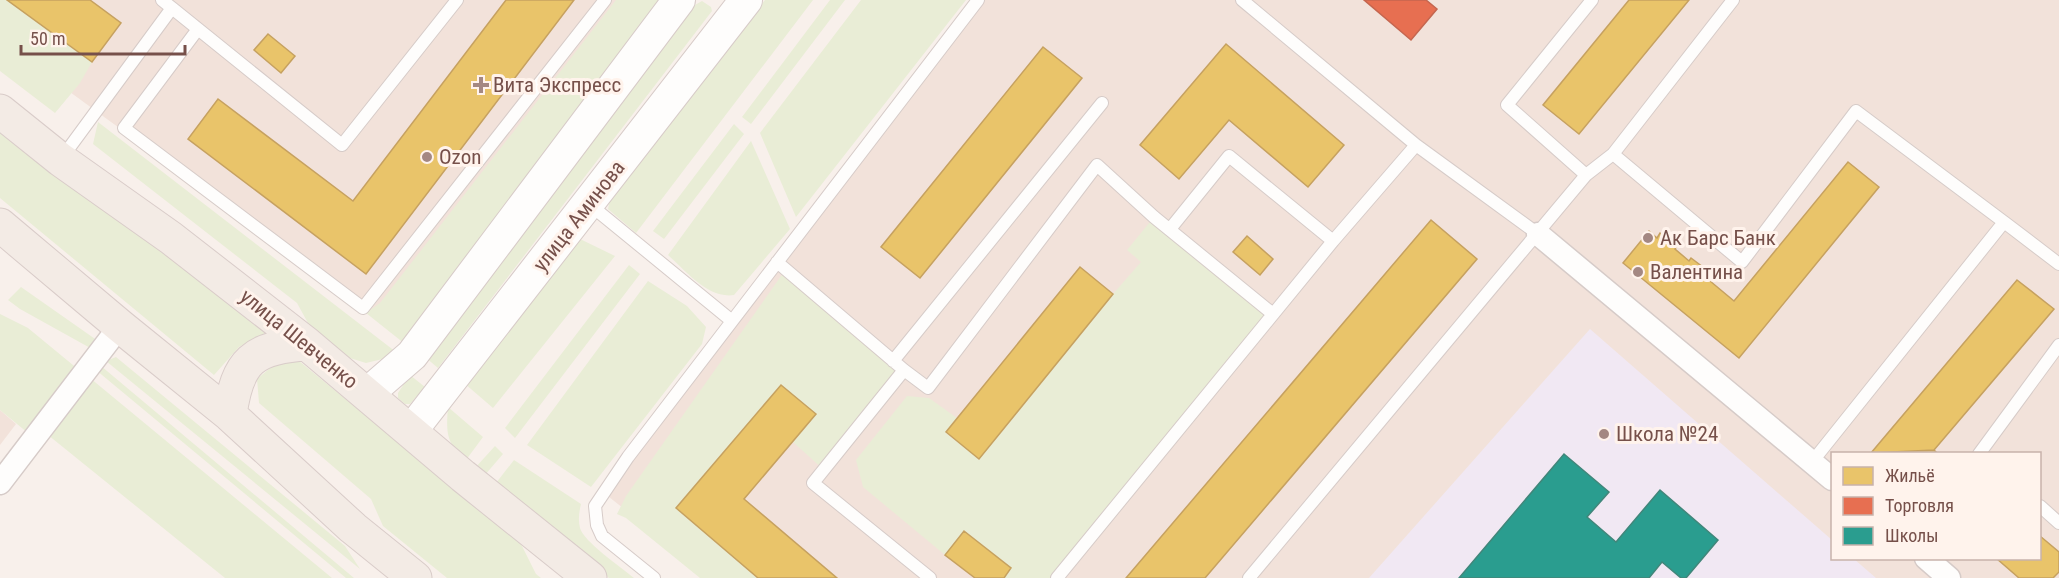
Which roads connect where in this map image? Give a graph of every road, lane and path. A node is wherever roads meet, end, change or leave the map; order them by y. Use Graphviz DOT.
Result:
graph roads {
  1 [pos="456,0"];
  2 [pos="605,0"];
  3 [pos="679,0"];
  4 [pos="978,0"];
  5 [pos="1242,0"];
  6 [pos="1592,0"];
  7 [pos="1733,0"];
  8 [pos="167,4"];
  9 [pos="734,4"];
  10 [pos="198,29"];
  11 [pos="1102,103"];
  12 [pos="0,111"];
  13 [pos="1416,145"];
  14 [pos="1613,154"];
  15 [pos="61,160"];
  16 [pos="1587,175"];
  17 [pos="589,204"];
  18 [pos="2004,222"];
  19 [pos="0,225"];
  20 [pos="1170,229"];
  21 [pos="1538,234"];
  22 [pos="1333,241"];
  23 [pos="777,262"];
  24 [pos="2059,264"];
  25 [pos="1274,314"];
  26 [pos="732,321"];
  27 [pos="120,326"];
  28 [pos="307,344"];
  29 [pos="2059,345"];
  30 [pos="893,361"];
  31 [pos="904,370"];
  32 [pos="367,394"];
  33 [pos="230,415"];
  34 [pos="411,431"];
  35 [pos="1980,452"];
  36 [pos="1812,462"];
  37 [pos="1831,477"];
  38 [pos="0,483"];
  39 [pos="2041,507"];
  40 [pos="2059,523"];
  41 [pos="1928,560"];
  42 [pos="407,576"];
  43 [pos="590,578"];
  44 [pos="654,578"];
  45 [pos="930,578"];
  46 [pos="1057,578"];
  47 [pos="1249,578"];
  48 [pos="1949,578"];
  1 -- 10 [label="lane"];
  2 -- 10 [label="lane"];
  3 -- 32 [label="street"];
  4 -- 23 [label="lane"];
  5 -- 13 [label="lane"];
  6 -- 16 [label="lane"];
  7 -- 14 [label="lane"];
  8 -- 10 [label="lane"];
  8 -- 15 [label="lane"];
  9 -- 17 [label="street, улица Аминова"];
  11 -- 30 [label="lane"];
  12 -- 15 [label="main road, улица Шевченко"];
  13 -- 21 [label="lane"];
  13 -- 22 [label="lane"];
  14 -- 16 [label="lane"];
  14 -- 18 [label="lane"];
  15 -- 28 [label="main road, улица Шевченко"];
  16 -- 21 [label="lane"];
  17 -- 26 [label="lane"];
  17 -- 34 [label="street, улица Аминова"];
  18 -- 24 [label="lane"];
  18 -- 36 [label="lane"];
  19 -- 27 [label="main road"];
  20 -- 22 [label="lane"];
  20 -- 25 [label="lane"];
  20 -- 31 [label="lane"];
  21 -- 36 [label="street"];
  21 -- 47 [label="lane"];
  22 -- 25 [label="lane"];
  23 -- 26 [label="lane"];
  23 -- 30 [label="lane"];
  25 -- 46 [label="lane"];
  26 -- 44 [label="lane"];
  27 -- 33 [label="main road"];
  27 -- 38 [label="street"];
  28 -- 32 [label="main road, улица Шевченко"];
  28 -- 33 [label="main road"];
  29 -- 35 [label="lane"];
  30 -- 31 [label="lane"];
  31 -- 45 [label="lane"];
  32 -- 34 [label="main road, улица Шевченко"];
  33 -- 42 [label="main road"];
  34 -- 43 [label="main road, улица Шевченко"];
  36 -- 37 [label="street"];
  39 -- 40 [label="lane"];
  41 -- 48 [label="street"];
}
